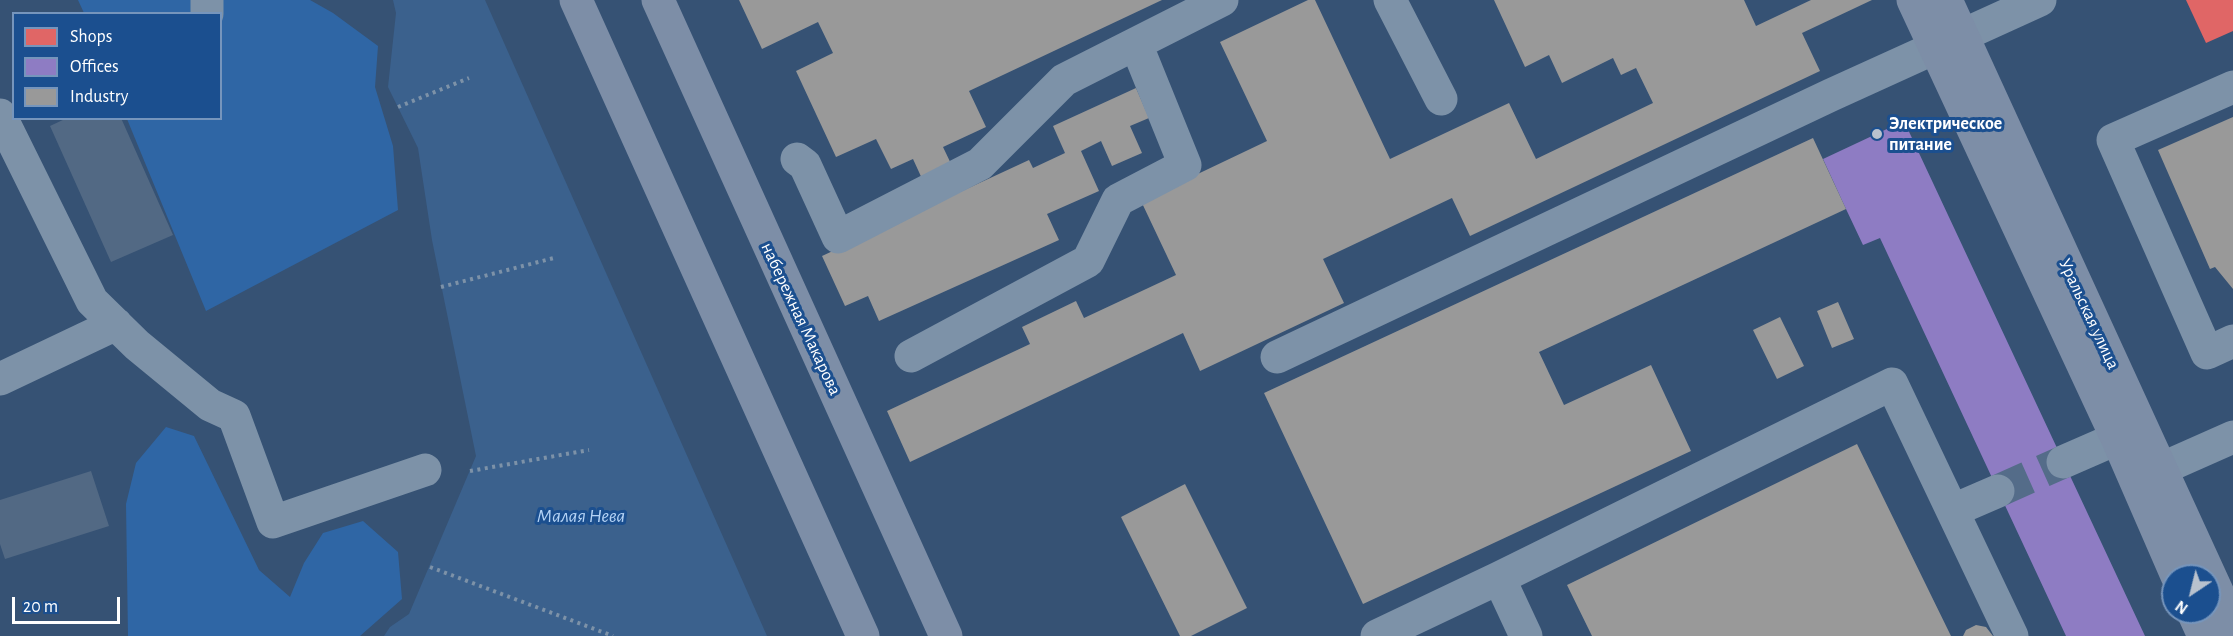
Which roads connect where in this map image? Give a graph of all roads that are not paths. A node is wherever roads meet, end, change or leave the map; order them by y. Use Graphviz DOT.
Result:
graph roads {
  1 [pos="576,0"];
  2 [pos="658,0"];
  3 [pos="1222,0"];
  4 [pos="1390,0"];
  5 [pos="1913,0"];
  6 [pos="1946,0"];
  7 [pos="2040,0"];
  8 [pos="1949,42"];
  9 [pos="1136,44"];
  10 [pos="2233,87"];
  11 [pos="1441,99"];
  12 [pos="0,116"];
  13 [pos="797,159"];
  14 [pos="116,324"];
  15 [pos="2233,341"];
  16 [pos="911,356"];
  17 [pos="1277,357"];
  18 [pos="0,379"];
  19 [pos="2129,433"];
  20 [pos="2233,437"];
  21 [pos="2063,462"];
  22 [pos="426,470"];
  23 [pos="2147,475"];
  24 [pos="1998,491"];
  25 [pos="1954,510"];
  26 [pos="2173,564"];
  27 [pos="1499,578"];
  28 [pos="2233,626"];
  29 [pos="863,636"];
  30 [pos="946,636"];
  31 [pos="1377,636"];
  32 [pos="1526,636"];
  33 [pos="2012,636"];
  1 -- 29 [label="main road"];
  2 -- 30 [label="main road, набережная Макарова"];
  3 -- 9 [label="lane"];
  4 -- 11 [label="lane"];
  5 -- 8 [label="main road, Уральская улица"];
  6 -- 8 [label="main road, Уральская улица"];
  7 -- 8 [label="lane"];
  8 -- 17 [label="lane"];
  8 -- 19 [label="main road, Уральская улица"];
  9 -- 13 [label="lane"];
  9 -- 16 [label="lane"];
  10 -- 15 [label="lane"];
  12 -- 14 [label="lane"];
  14 -- 18 [label="lane"];
  14 -- 22 [label="lane"];
  19 -- 21 [label="lane"];
  19 -- 23 [label="main road, Уральская улица"];
  20 -- 23 [label="lane"];
  23 -- 26 [label="main road, Уральская улица"];
  23 -- 28 [label="main road, Уральская улица"];
  24 -- 25 [label="lane"];
  25 -- 27 [label="lane"];
  25 -- 33 [label="lane"];
  27 -- 31 [label="lane"];
  27 -- 32 [label="lane"];
}
